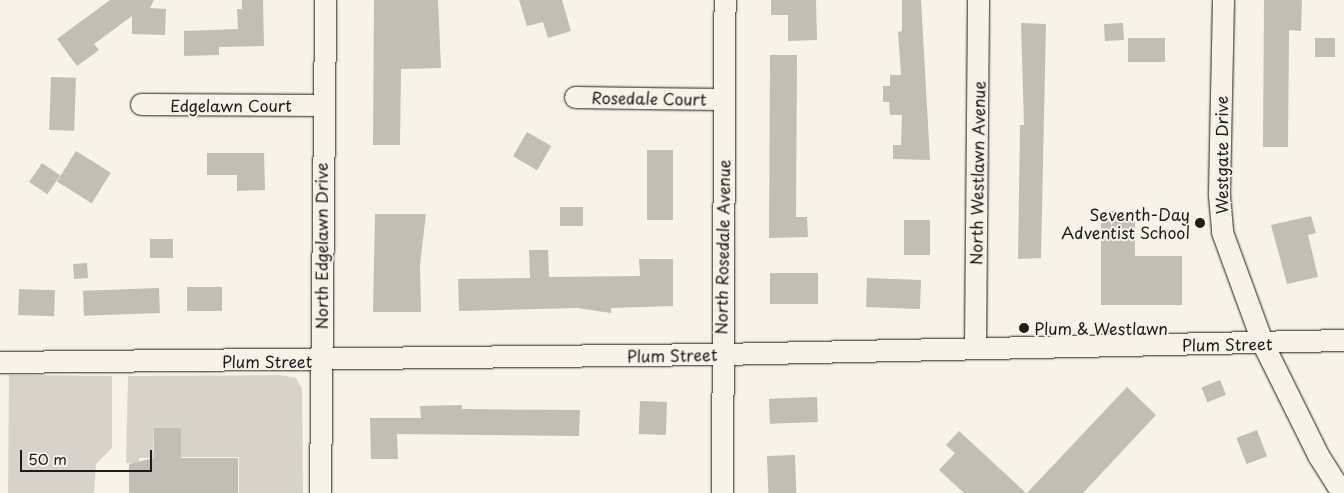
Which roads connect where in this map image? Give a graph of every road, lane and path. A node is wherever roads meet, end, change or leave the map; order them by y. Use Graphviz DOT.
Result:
graph roads {
  1 [pos="325,0"];
  2 [pos="725,0"];
  3 [pos="978,0"];
  4 [pos="1223,0"];
  5 [pos="575,97"];
  6 [pos="723,99"];
  7 [pos="141,104"];
  8 [pos="322,105"];
  9 [pos="1344,340"];
  10 [pos="1263,344"];
  11 [pos="975,347"];
  12 [pos="721,354"];
  13 [pos="320,360"];
  14 [pos="0,362"];
  15 [pos="320,493"];
  16 [pos="722,493"];
  17 [pos="1342,493"];
  1 -- 8 [label="street, North Edgelawn Drive"];
  2 -- 6 [label="street, North Rosedale Avenue"];
  3 -- 11 [label="street, North Westlawn Avenue"];
  4 -- 10 [label="street, Westgate Drive"];
  5 -- 6 [label="street, Rosedale Court"];
  6 -- 12 [label="street, North Rosedale Avenue"];
  7 -- 8 [label="street, Edgelawn Court"];
  8 -- 13 [label="street, North Edgelawn Drive"];
  9 -- 10 [label="street, Plum Street"];
  10 -- 11 [label="street, Plum Street"];
  10 -- 17 [label="street, Westgate Drive"];
  11 -- 12 [label="street, Plum Street"];
  12 -- 13 [label="street, Plum Street"];
  12 -- 16 [label="street, North Rosedale Avenue"];
  13 -- 14 [label="street, Plum Street"];
  13 -- 15 [label="street, North Edgelawn Drive"];
}
